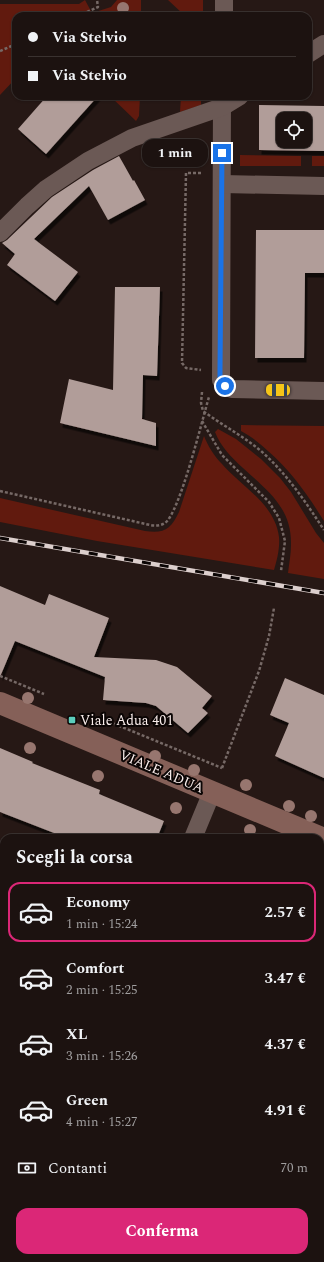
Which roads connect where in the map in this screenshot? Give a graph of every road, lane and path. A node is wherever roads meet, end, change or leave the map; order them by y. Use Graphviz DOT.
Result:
graph roads {
  1 [pos="96,0"];
  2 [pos="224,0"];
  3 [pos="87,12"];
  4 [pos="224,12"];
  5 [pos="324,44"];
  6 [pos="12,46"];
  7 [pos="0,51"];
  8 [pos="312,52"];
  9 [pos="222,102"];
  10 [pos="223,184"];
  11 [pos="324,186"];
  12 [pos="0,233"];
  13 [pos="220,380"];
  14 [pos="324,391"];
  15 [pos="202,420"];
  16 [pos="0,491"];
  17 [pos="281,571"];
  18 [pos="274,608"];
  19 [pos="0,676"];
  20 [pos="48,696"];
  21 [pos="0,703"];
  22 [pos="97,717"];
  23 [pos="222,768"];
  24 [pos="212,792"];
  25 [pos="195,834"];
  26 [pos="312,834"];
  1 -- 3 [label="path"];
  2 -- 4 [label="street"];
  5 -- 8 [label="street"];
  6 -- 7 [label="path"];
  9 -- 10 [label="street"];
  9 -- 12 [label="street"];
  10 -- 11 [label="street"];
  10 -- 13 [label="street"];
  13 -- 14 [label="street"];
  13 -- 15 [label="path"];
  15 -- 16 [label="path"];
  15 -- 17 [label="path"];
  18 -- 23 [label="path"];
  19 -- 20 [label="path"];
  21 -- 24 [label="main road, VIALE ADUA"];
  22 -- 23 [label="path"];
  23 -- 24 [label="path"];
  24 -- 25 [label="street"];
  24 -- 26 [label="main road, VIALE ADUA"];
}
